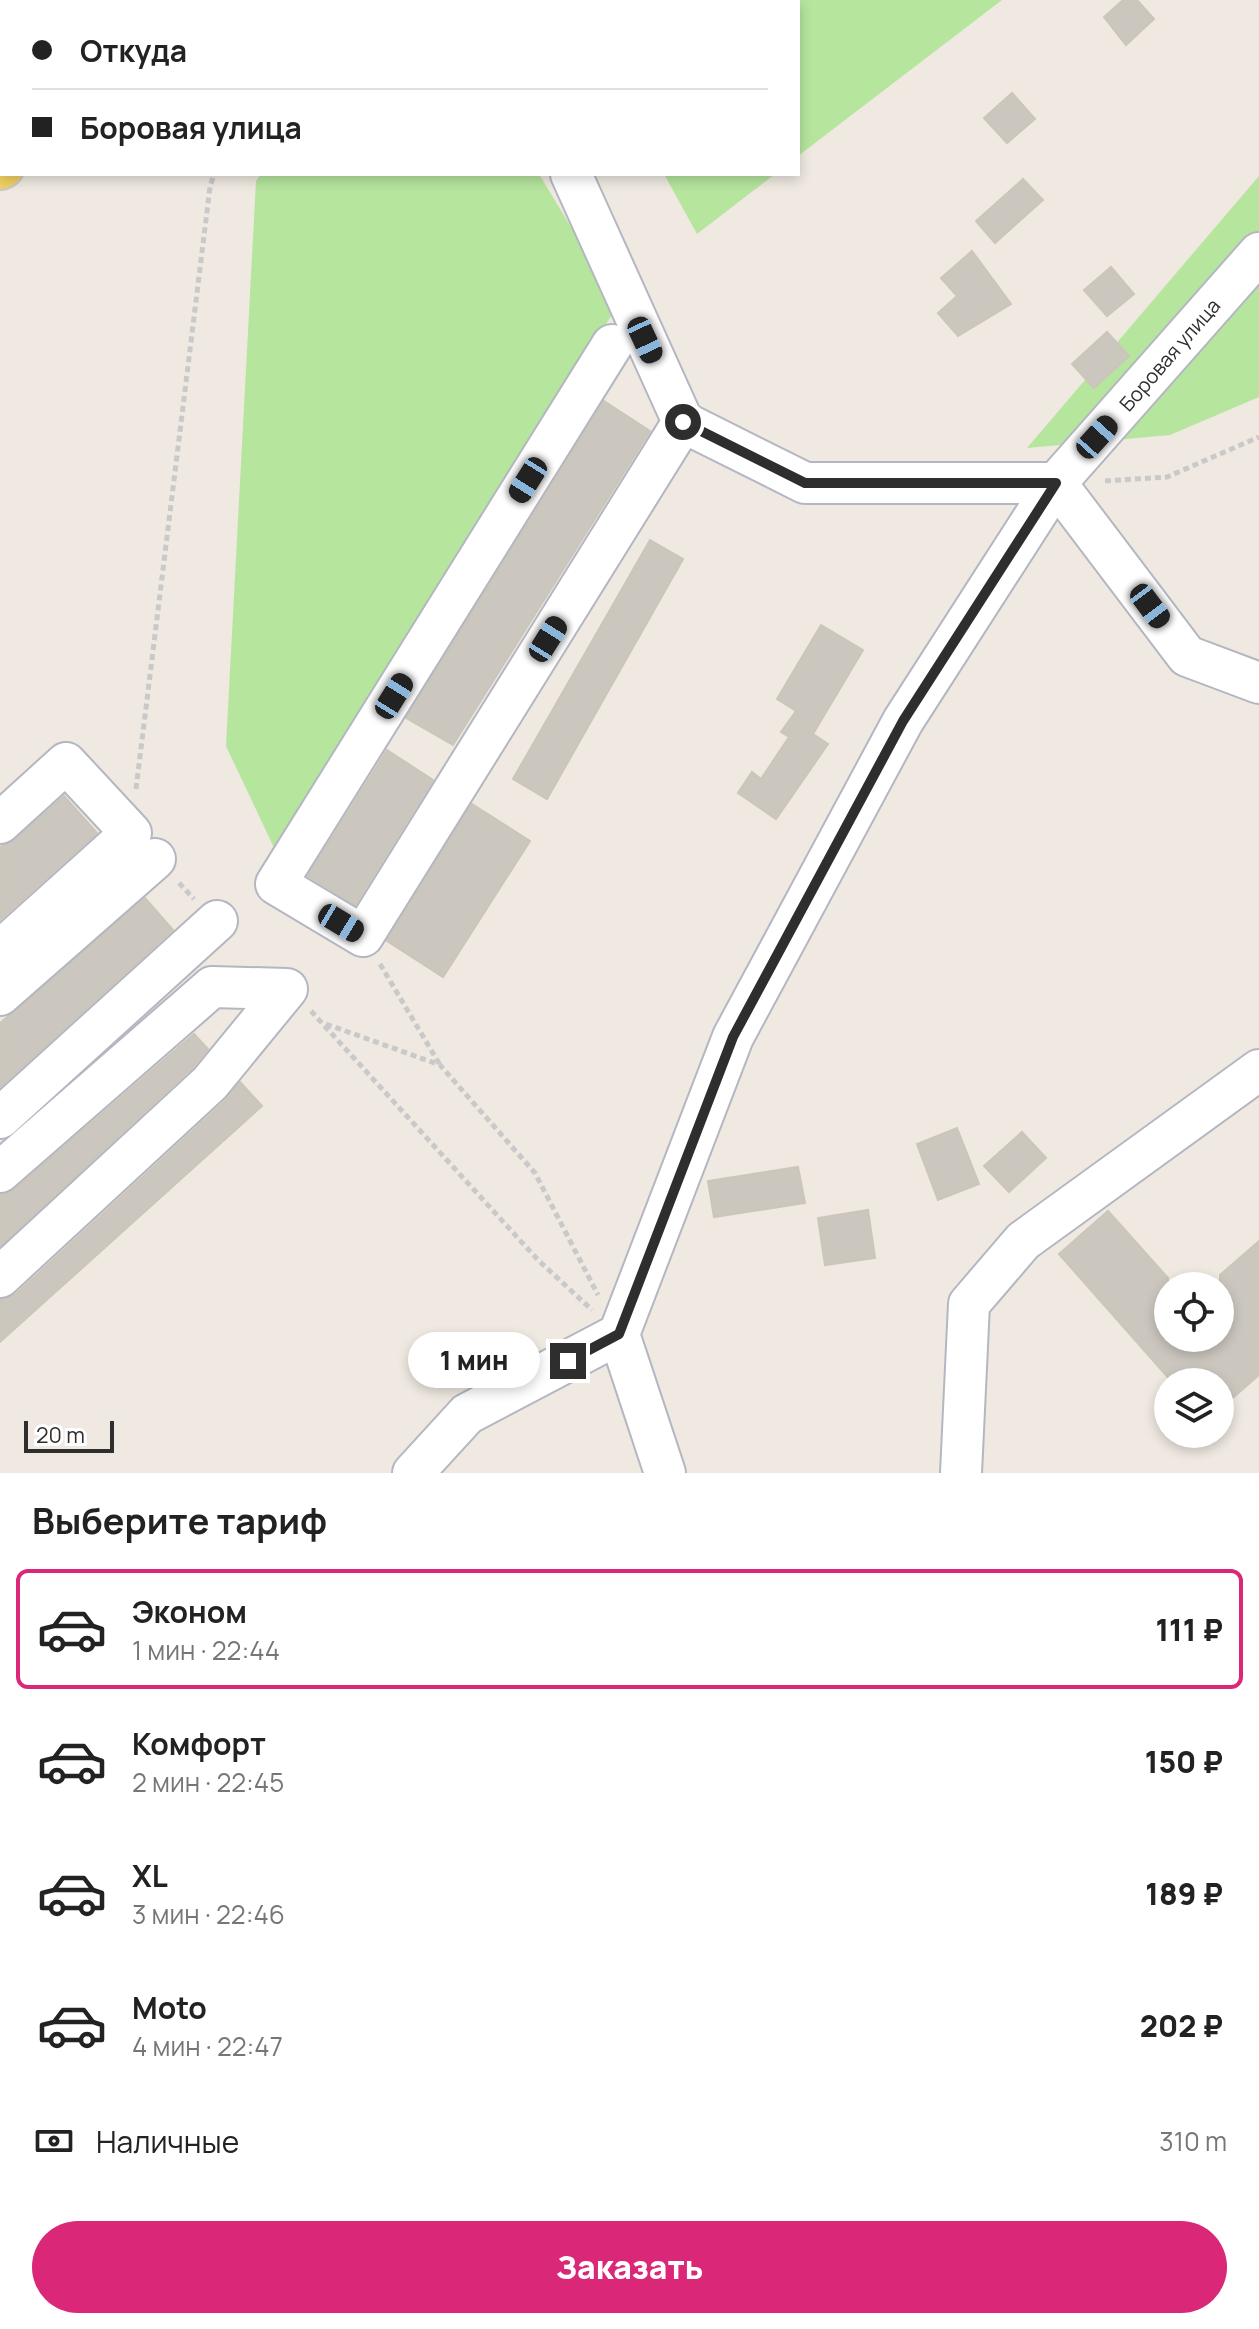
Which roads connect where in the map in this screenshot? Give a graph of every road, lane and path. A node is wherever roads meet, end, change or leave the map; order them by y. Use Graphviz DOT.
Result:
graph roads {
  1 [pos="214,176"];
  2 [pos="572,176"];
  3 [pos="1259,253"];
  4 [pos="612,345"];
  5 [pos="683,422"];
  6 [pos="1259,437"];
  7 [pos="1056,483"];
  8 [pos="1259,683"];
  9 [pos="0,823"];
  10 [pos="143,846"];
  11 [pos="217,921"];
  12 [pos="363,936"];
  13 [pos="0,951"];
  14 [pos="287,989"];
  15 [pos="0,995"];
  16 [pos="325,1024"];
  17 [pos="440,1065"];
  18 [pos="1259,1070"];
  19 [pos="0,1118"];
  20 [pos="0,1172"];
  21 [pos="0,1277"];
  22 [pos="619,1334"];
  23 [pos="413,1473"];
  24 [pos="665,1473"];
  25 [pos="961,1473"];
  1 -- 10 [label="path"];
  2 -- 5 [label="street"];
  3 -- 7 [label="street, Боровая улица"];
  4 -- 12 [label="street"];
  5 -- 7 [label="street"];
  5 -- 12 [label="street"];
  6 -- 7 [label="path"];
  7 -- 8 [label="street"];
  7 -- 22 [label="street, Боровая улица"];
  9 -- 10 [label="street"];
  10 -- 11 [label="path"];
  10 -- 13 [label="street"];
  10 -- 15 [label="street"];
  11 -- 19 [label="street"];
  12 -- 17 [label="path"];
  14 -- 16 [label="path"];
  14 -- 20 [label="street"];
  14 -- 21 [label="street"];
  16 -- 17 [label="path"];
  16 -- 22 [label="path"];
  17 -- 22 [label="path"];
  18 -- 25 [label="street"];
  22 -- 23 [label="street"];
  22 -- 24 [label="street"];
}
